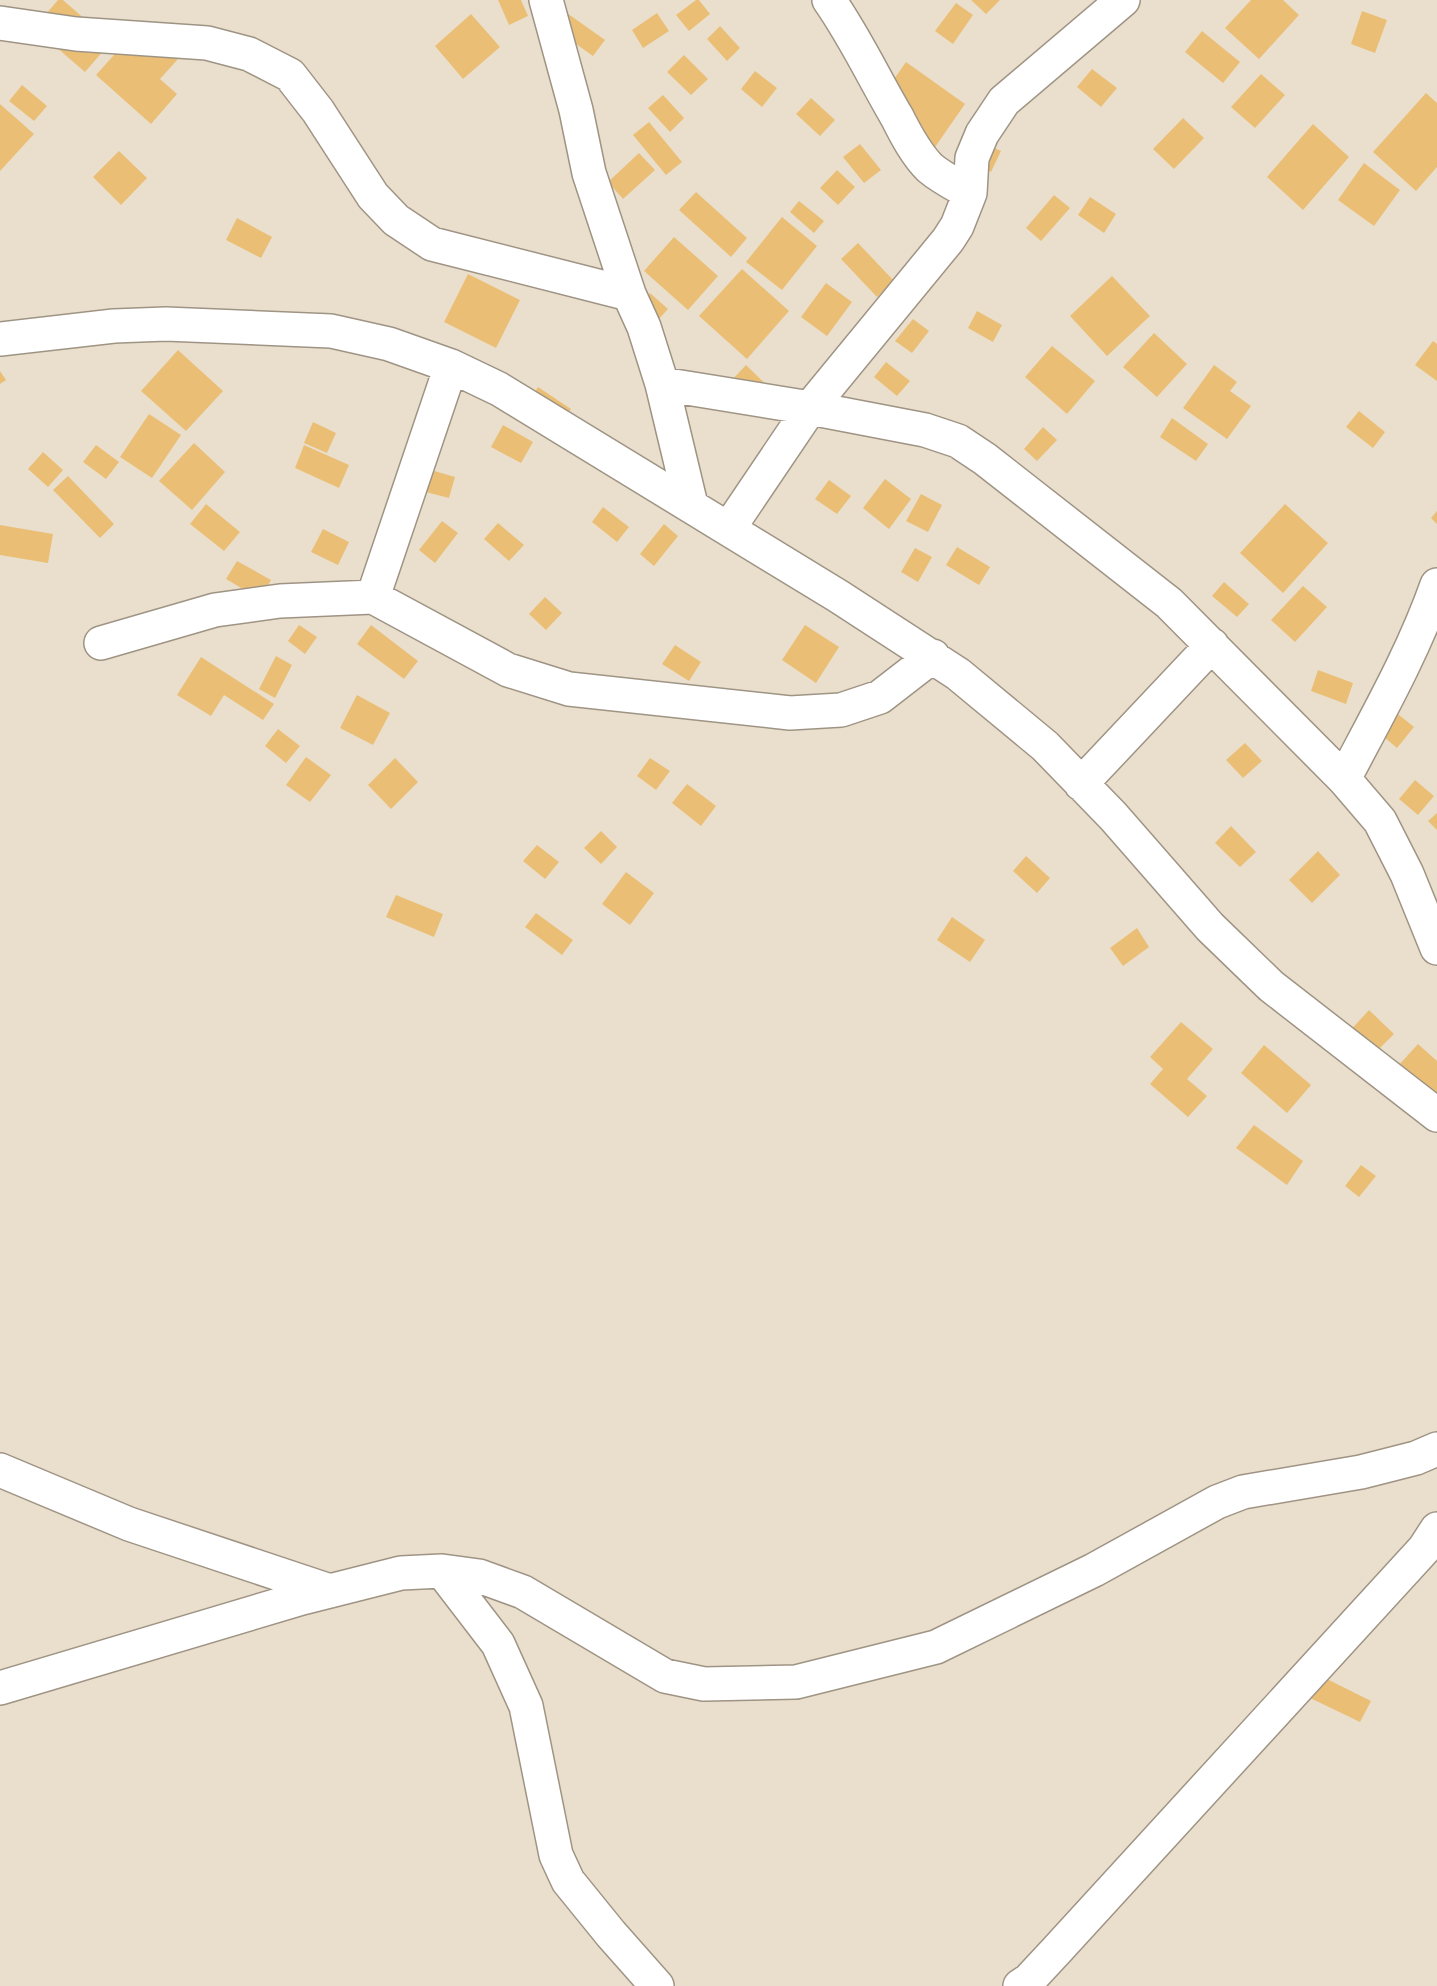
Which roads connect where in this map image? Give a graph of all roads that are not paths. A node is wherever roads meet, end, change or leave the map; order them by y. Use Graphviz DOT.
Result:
graph roads {
  1 [pos="546,0"];
  2 [pos="829,0"];
  3 [pos="1123,0"];
  4 [pos="0,23"];
  5 [pos="970,193"];
  6 [pos="629,294"];
  7 [pos="0,339"];
  8 [pos="451,366"];
  9 [pos="662,384"];
  10 [pos="810,408"];
  11 [pos="692,505"];
  12 [pos="729,528"];
  13 [pos="1437,585"];
  14 [pos="373,597"];
  15 [pos="101,643"];
  16 [pos="1212,645"];
  17 [pos="933,656"];
  18 [pos="1344,779"];
  19 [pos="1082,784"];
  20 [pos="1437,948"];
  21 [pos="1437,1115"];
  22 [pos="1437,1449"];
  23 [pos="0,1470"];
  24 [pos="1437,1529"];
  25 [pos="442,1571"];
  26 [pos="330,1591"];
  27 [pos="0,1688"];
  28 [pos="657,1986"];
  29 [pos="1020,1986"];
  1 -- 6 [label="street"];
  2 -- 5 [label="street"];
  3 -- 5 [label="street"];
  4 -- 6 [label="street"];
  5 -- 10 [label="street"];
  6 -- 9 [label="street"];
  7 -- 8 [label="street"];
  8 -- 11 [label="street"];
  8 -- 14 [label="street"];
  9 -- 10 [label="street"];
  9 -- 11 [label="street"];
  10 -- 12 [label="street"];
  10 -- 16 [label="street"];
  11 -- 12 [label="street"];
  12 -- 17 [label="street"];
  13 -- 18 [label="street"];
  14 -- 15 [label="street"];
  14 -- 17 [label="street"];
  16 -- 18 [label="street"];
  16 -- 19 [label="street"];
  17 -- 19 [label="street"];
  18 -- 20 [label="street"];
  19 -- 21 [label="street"];
  22 -- 25 [label="street"];
  23 -- 26 [label="street"];
  24 -- 29 [label="street"];
  25 -- 26 [label="street"];
  25 -- 28 [label="street"];
  26 -- 27 [label="street"];
}
